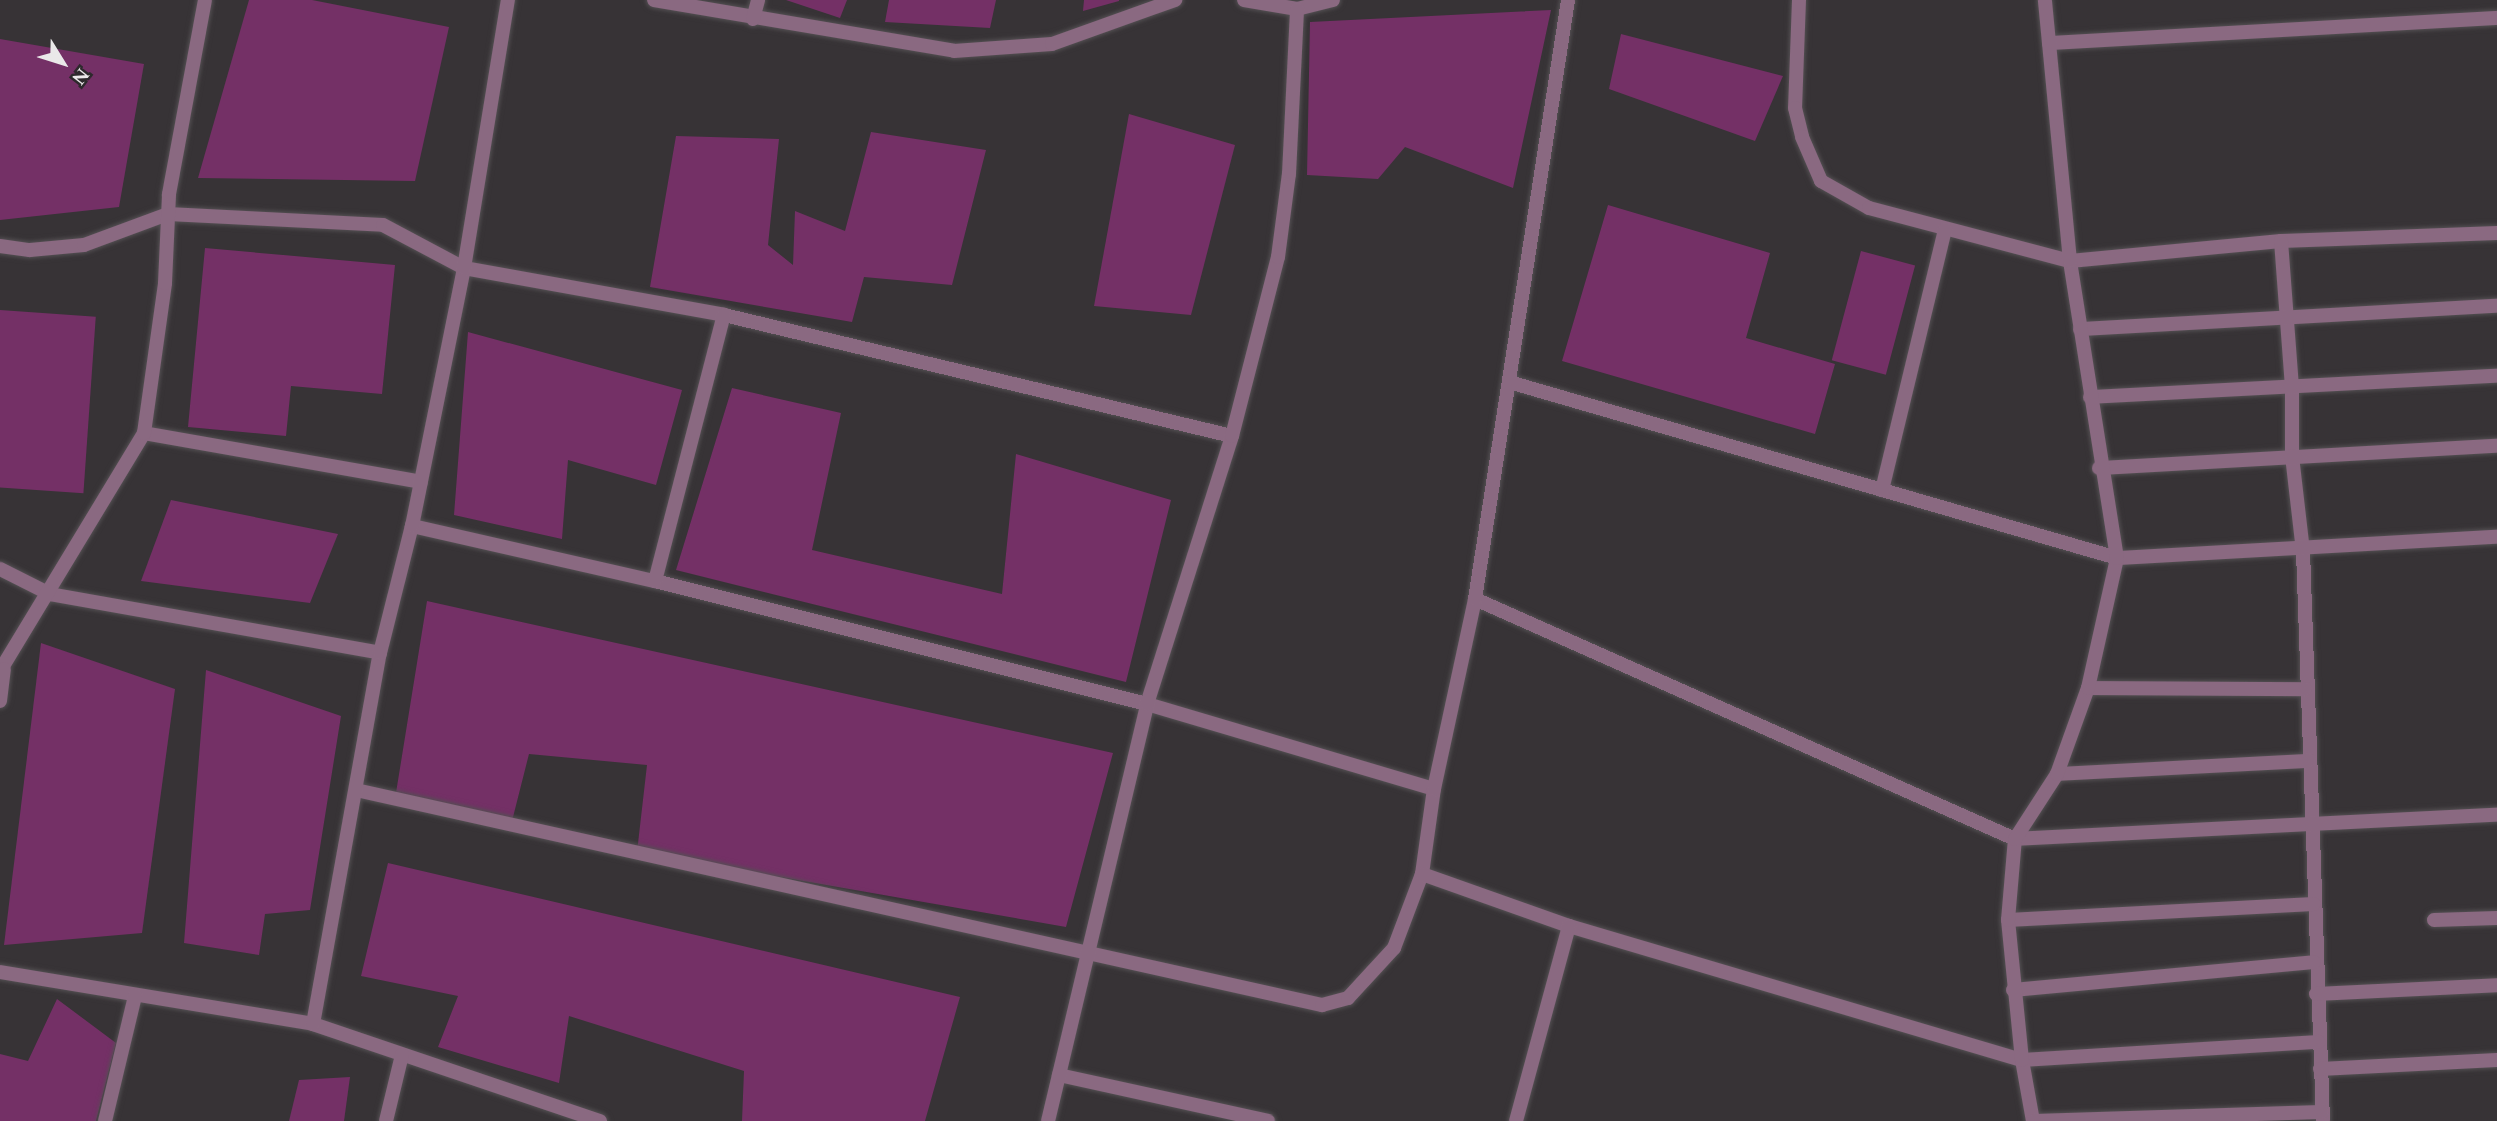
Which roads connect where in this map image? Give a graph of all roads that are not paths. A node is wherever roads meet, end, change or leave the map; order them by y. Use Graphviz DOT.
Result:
graph roads {
  1 [pos="205,0"];
  2 [pos="508,0"];
  3 [pos="654,0"];
  4 [pos="758,0"];
  5 [pos="1175,0"];
  6 [pos="1244,0"];
  7 [pos="1333,0"];
  8 [pos="1568,0"];
  9 [pos="1800,0"];
  10 [pos="2045,0"];
  11 [pos="1297,9"];
  12 [pos="2497,18"];
  13 [pos="752,19"];
  14 [pos="2049,43"];
  15 [pos="168,214"];
  16 [pos="1945,230"];
  17 [pos="2497,233"];
  18 [pos="2281,242"];
  19 [pos="0,246"];
  20 [pos="2070,261"];
  21 [pos="464,268"];
  22 [pos="2497,306"];
  23 [pos="724,315"];
  24 [pos="2286,318"];
  25 [pos="2080,329"];
  26 [pos="2497,376"];
  27 [pos="1509,382"];
  28 [pos="2292,386"];
  29 [pos="2090,397"];
  30 [pos="144,433"];
  31 [pos="1232,436"];
  32 [pos="2497,446"];
  33 [pos="2292,456"];
  34 [pos="2099,468"];
  35 [pos="421,482"];
  36 [pos="1882,490"];
  37 [pos="412,526"];
  38 [pos="2497,537"];
  39 [pos="2303,551"];
  40 [pos="2117,558"];
  41 [pos="0,569"];
  42 [pos="655,581"];
  43 [pos="50,594"];
  44 [pos="1475,599"];
  45 [pos="380,653"];
  46 [pos="2,670"];
  47 [pos="2088,688"];
  48 [pos="2305,689"];
  49 [pos="0,701"];
  50 [pos="1147,704"];
  51 [pos="2309,761"];
  52 [pos="2057,774"];
  53 [pos="1434,789"];
  54 [pos="356,790"];
  55 [pos="2497,815"];
  56 [pos="2311,827"];
  57 [pos="2015,839"];
  58 [pos="1422,874"];
  59 [pos="2315,904"];
  60 [pos="2497,918"];
  61 [pos="2008,920"];
  62 [pos="2434,920"];
  63 [pos="1569,926"];
  64 [pos="1086,952"];
  65 [pos="2314,962"];
  66 [pos="0,972"];
  67 [pos="2497,985"];
  68 [pos="2013,990"];
  69 [pos="2316,994"];
  70 [pos="135,996"];
  71 [pos="313,1024"];
  72 [pos="2318,1042"];
  73 [pos="402,1055"];
  74 [pos="2022,1060"];
  75 [pos="2497,1060"];
  76 [pos="2320,1069"];
  77 [pos="1059,1075"];
  78 [pos="2323,1116"];
  79 [pos="105,1121"];
  80 [pos="386,1121"];
  81 [pos="598,1121"];
  82 [pos="1048,1121"];
  83 [pos="1268,1121"];
  84 [pos="1516,1121"];
  85 [pos="2033,1121"];
  1 -- 15 [label="street"];
  2 -- 21 [label="street"];
  3 -- 13 [label="street"];
  4 -- 13 [label="street"];
  5 -- 13 [label="street"];
  6 -- 11 [label="street"];
  7 -- 11 [label="street"];
  8 -- 27 [label="street"];
  9 -- 16 [label="street"];
  10 -- 14 [label="street"];
  11 -- 31 [label="street"];
  12 -- 14 [label="street"];
  14 -- 20 [label="street"];
  15 -- 19 [label="street"];
  15 -- 21 [label="street"];
  15 -- 30 [label="street"];
  16 -- 20 [label="street"];
  16 -- 36 [label="street"];
  17 -- 18 [label="street"];
  18 -- 20 [label="street"];
  18 -- 24 [label="street"];
  20 -- 25 [label="street"];
  21 -- 23 [label="street"];
  21 -- 35 [label="street"];
  22 -- 24 [label="street"];
  23 -- 31 [label="street"];
  23 -- 42 [label="street"];
  24 -- 25 [label="street"];
  24 -- 28 [label="street"];
  25 -- 29 [label="street"];
  26 -- 28 [label="street"];
  27 -- 36 [label="street"];
  27 -- 44 [label="street"];
  28 -- 29 [label="street"];
  28 -- 33 [label="street"];
  29 -- 34 [label="street"];
  30 -- 35 [label="street"];
  30 -- 43 [label="street"];
  31 -- 50 [label="street"];
  32 -- 33 [label="street"];
  33 -- 34 [label="street"];
  33 -- 39 [label="street"];
  34 -- 40 [label="street"];
  35 -- 37 [label="street"];
  36 -- 40 [label="street"];
  37 -- 42 [label="street"];
  37 -- 45 [label="street"];
  38 -- 39 [label="street"];
  39 -- 40 [label="street"];
  39 -- 48 [label="street"];
  40 -- 47 [label="street"];
  41 -- 43 [label="street"];
  42 -- 50 [label="street"];
  43 -- 45 [label="street"];
  43 -- 46 [label="street"];
  44 -- 53 [label="street"];
  44 -- 57 [label="street"];
  45 -- 54 [label="street"];
  46 -- 49 [label="street"];
  47 -- 48 [label="street"];
  47 -- 52 [label="street"];
  48 -- 51 [label="street"];
  50 -- 53 [label="street"];
  50 -- 64 [label="street"];
  51 -- 52 [label="street"];
  51 -- 56 [label="street"];
  52 -- 57 [label="street"];
  53 -- 58 [label="street"];
  54 -- 64 [label="street"];
  54 -- 71 [label="street"];
  55 -- 56 [label="street"];
  56 -- 57 [label="street"];
  56 -- 59 [label="street"];
  57 -- 61 [label="street"];
  58 -- 63 [label="street"];
  58 -- 64 [label="street"];
  59 -- 61 [label="street"];
  59 -- 65 [label="street"];
  60 -- 62 [label="street"];
  61 -- 68 [label="street"];
  63 -- 74 [label="street"];
  63 -- 84 [label="street"];
  64 -- 77 [label="street"];
  65 -- 68 [label="street"];
  65 -- 69 [label="street"];
  66 -- 70 [label="street"];
  67 -- 69 [label="street"];
  68 -- 74 [label="street"];
  69 -- 72 [label="street"];
  70 -- 71 [label="street"];
  70 -- 79 [label="street"];
  71 -- 73 [label="street"];
  72 -- 74 [label="street"];
  72 -- 76 [label="street"];
  73 -- 80 [label="street"];
  73 -- 81 [label="street"];
  74 -- 85 [label="street"];
  75 -- 76 [label="street"];
  76 -- 78 [label="street"];
  77 -- 82 [label="street"];
  77 -- 83 [label="street"];
  78 -- 85 [label="street"];
}
